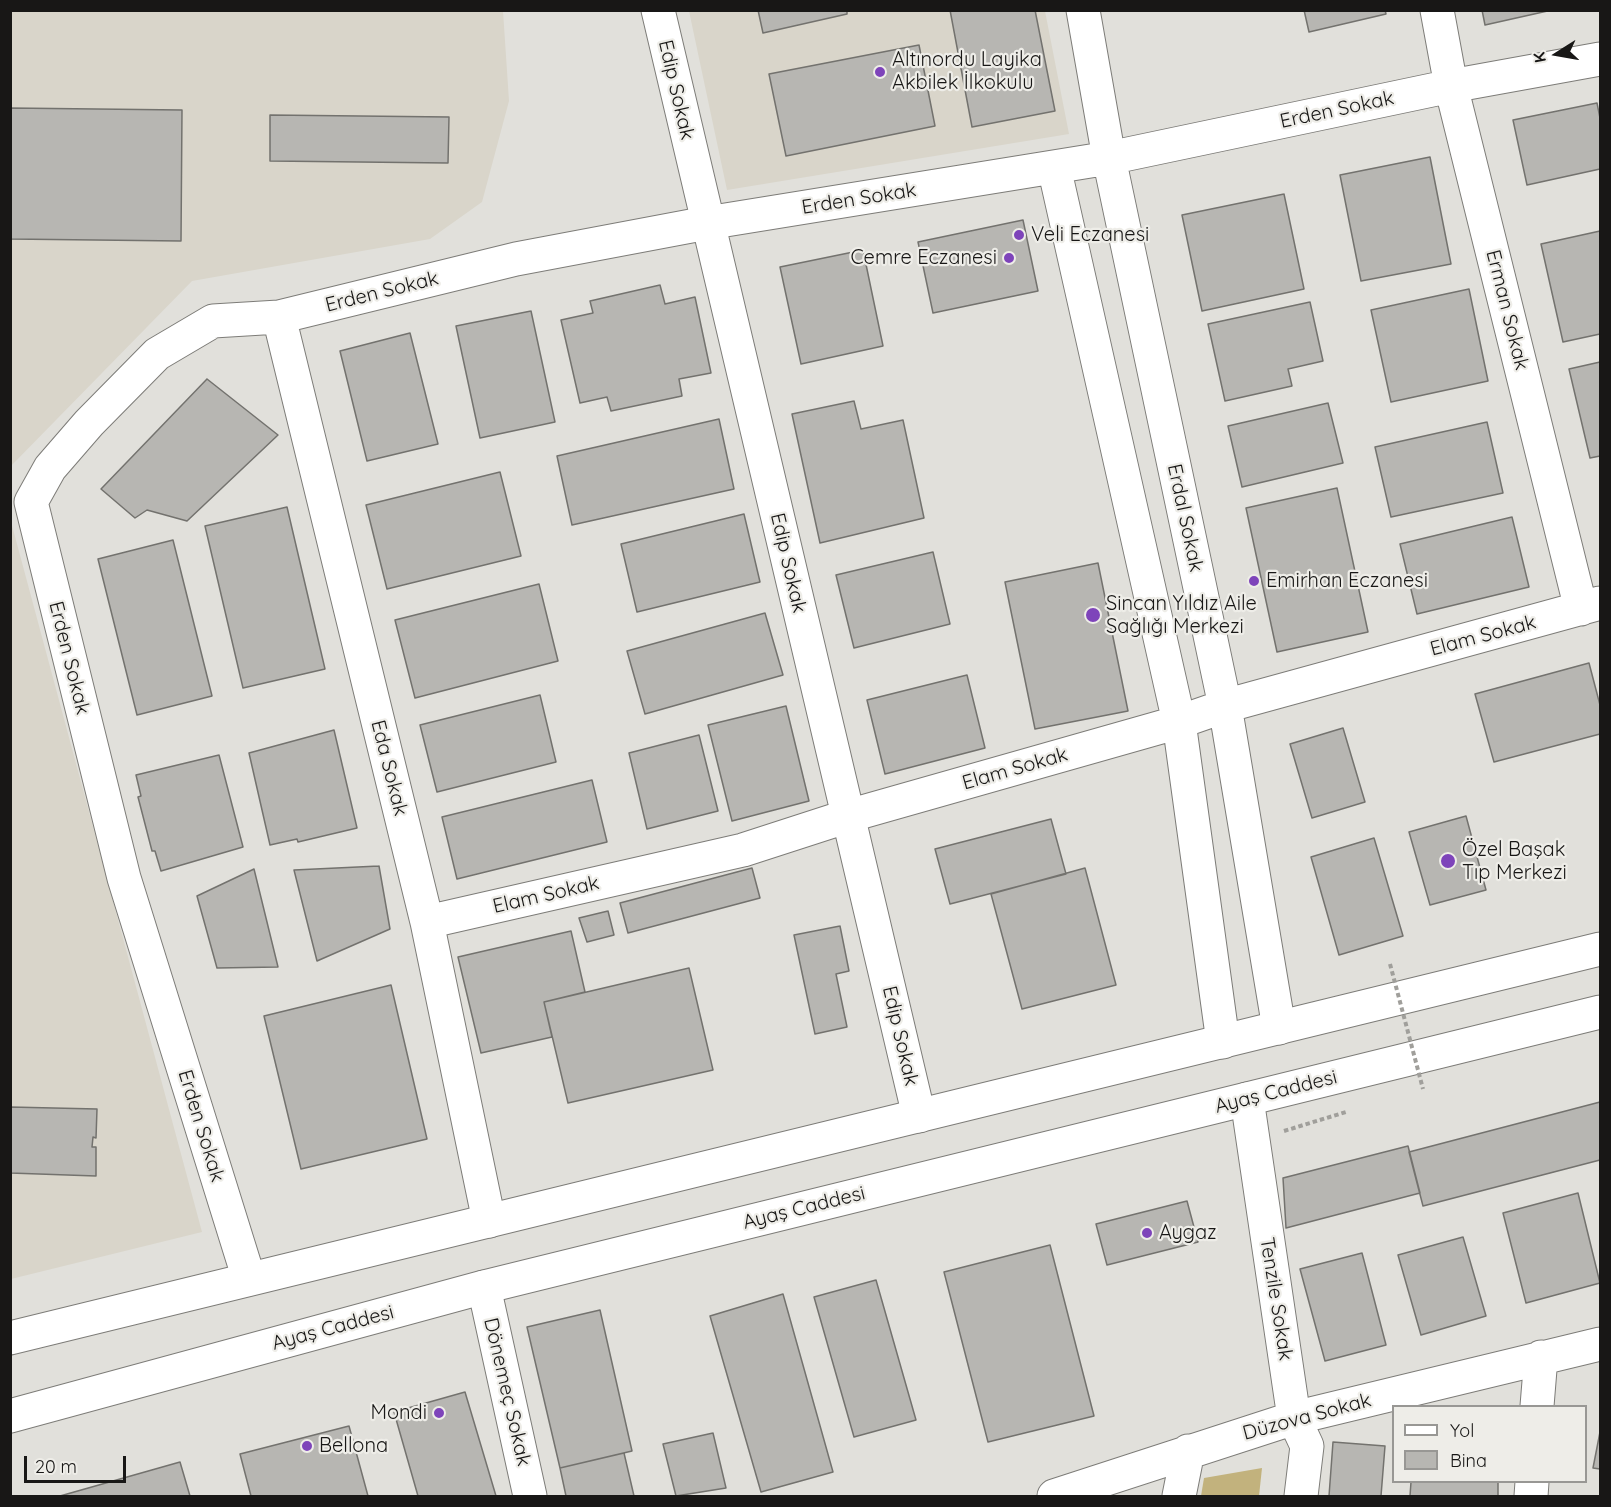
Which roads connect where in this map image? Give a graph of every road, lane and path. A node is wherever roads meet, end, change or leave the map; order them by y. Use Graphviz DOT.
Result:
graph roads {
  1 [pos="658,10"];
  2 [pos="1083,10"];
  3 [pos="1437,10"];
  4 [pos="1600,59"];
  5 [pos="1451,86"];
  6 [pos="1109,158"];
  7 [pos="1054,167"];
  8 [pos="706,223"];
  9 [pos="279,317"];
  10 [pos="1591,606"];
  11 [pos="1225,706"];
  12 [pos="1179,722"];
  13 [pos="848,816"];
  14 [pos="427,922"];
  15 [pos="1600,949"];
  16 [pos="1390,964"];
  17 [pos="1600,1012"];
  18 [pos="1279,1028"];
  19 [pos="1223,1042"];
  20 [pos="1411,1093"];
  21 [pos="1247,1099"];
  22 [pos="1354,1110"];
  23 [pos="919,1116"];
  24 [pos="1252,1141"];
  25 [pos="489,1221"];
  26 [pos="249,1279"];
  27 [pos="484,1287"];
  28 [pos="10,1338"];
  29 [pos="1600,1344"];
  30 [pos="1541,1357"];
  31 [pos="1537,1405"];
  32 [pos="10,1416"];
  33 [pos="1294,1418"];
  34 [pos="1188,1451"];
  35 [pos="530,1497"];
  36 [pos="1053,1497"];
  37 [pos="1179,1497"];
  38 [pos="1301,1497"];
  1 -- 8 [label="street, Edip Sokak"];
  2 -- 6 [label="street, Erdal Sokak"];
  3 -- 5 [label="street, Erman Sokak"];
  4 -- 5 [label="street, Erden Sokak"];
  5 -- 6 [label="street, Erden Sokak"];
  5 -- 10 [label="street, Erman Sokak"];
  6 -- 7 [label="street, Erden Sokak"];
  6 -- 11 [label="street, Erdal Sokak"];
  7 -- 8 [label="street, Erden Sokak"];
  7 -- 12 [label="street"];
  8 -- 9 [label="street, Erden Sokak"];
  8 -- 13 [label="street, Edip Sokak"];
  9 -- 14 [label="street, Eda Sokak"];
  9 -- 26 [label="street, Erden Sokak"];
  10 -- 11 [label="street, Elam Sokak"];
  11 -- 12 [label="street, Elam Sokak"];
  11 -- 18 [label="street, Erdal Sokak"];
  12 -- 13 [label="street, Elam Sokak"];
  12 -- 19 [label="street"];
  13 -- 14 [label="street, Elam Sokak"];
  13 -- 23 [label="street, Edip Sokak"];
  14 -- 25 [label="street, Eda Sokak"];
  15 -- 18 [label="street"];
  16 -- 20 [label="path, bridge"];
  17 -- 21 [label="street, Ayaş Caddesi"];
  18 -- 19 [label="street"];
  19 -- 23 [label="street"];
  21 -- 24 [label="street, Tenzile Sokak"];
  21 -- 27 [label="street, Ayaş Caddesi"];
  22 -- 24 [label="path"];
  23 -- 25 [label="street"];
  24 -- 33 [label="street, Tenzile Sokak"];
  25 -- 26 [label="street"];
  26 -- 28 [label="street"];
  27 -- 32 [label="street, Ayaş Caddesi"];
  27 -- 35 [label="street, Dönemeç Sokak"];
  29 -- 30 [label="street, Düzova Sokak"];
  30 -- 31 [label="street"];
  30 -- 33 [label="street, Düzova Sokak"];
  33 -- 34 [label="street, Düzova Sokak"];
  33 -- 38 [label="street, Tenzile Sokak"];
  34 -- 36 [label="street, Düzova Sokak"];
  34 -- 37 [label="street"];
}
